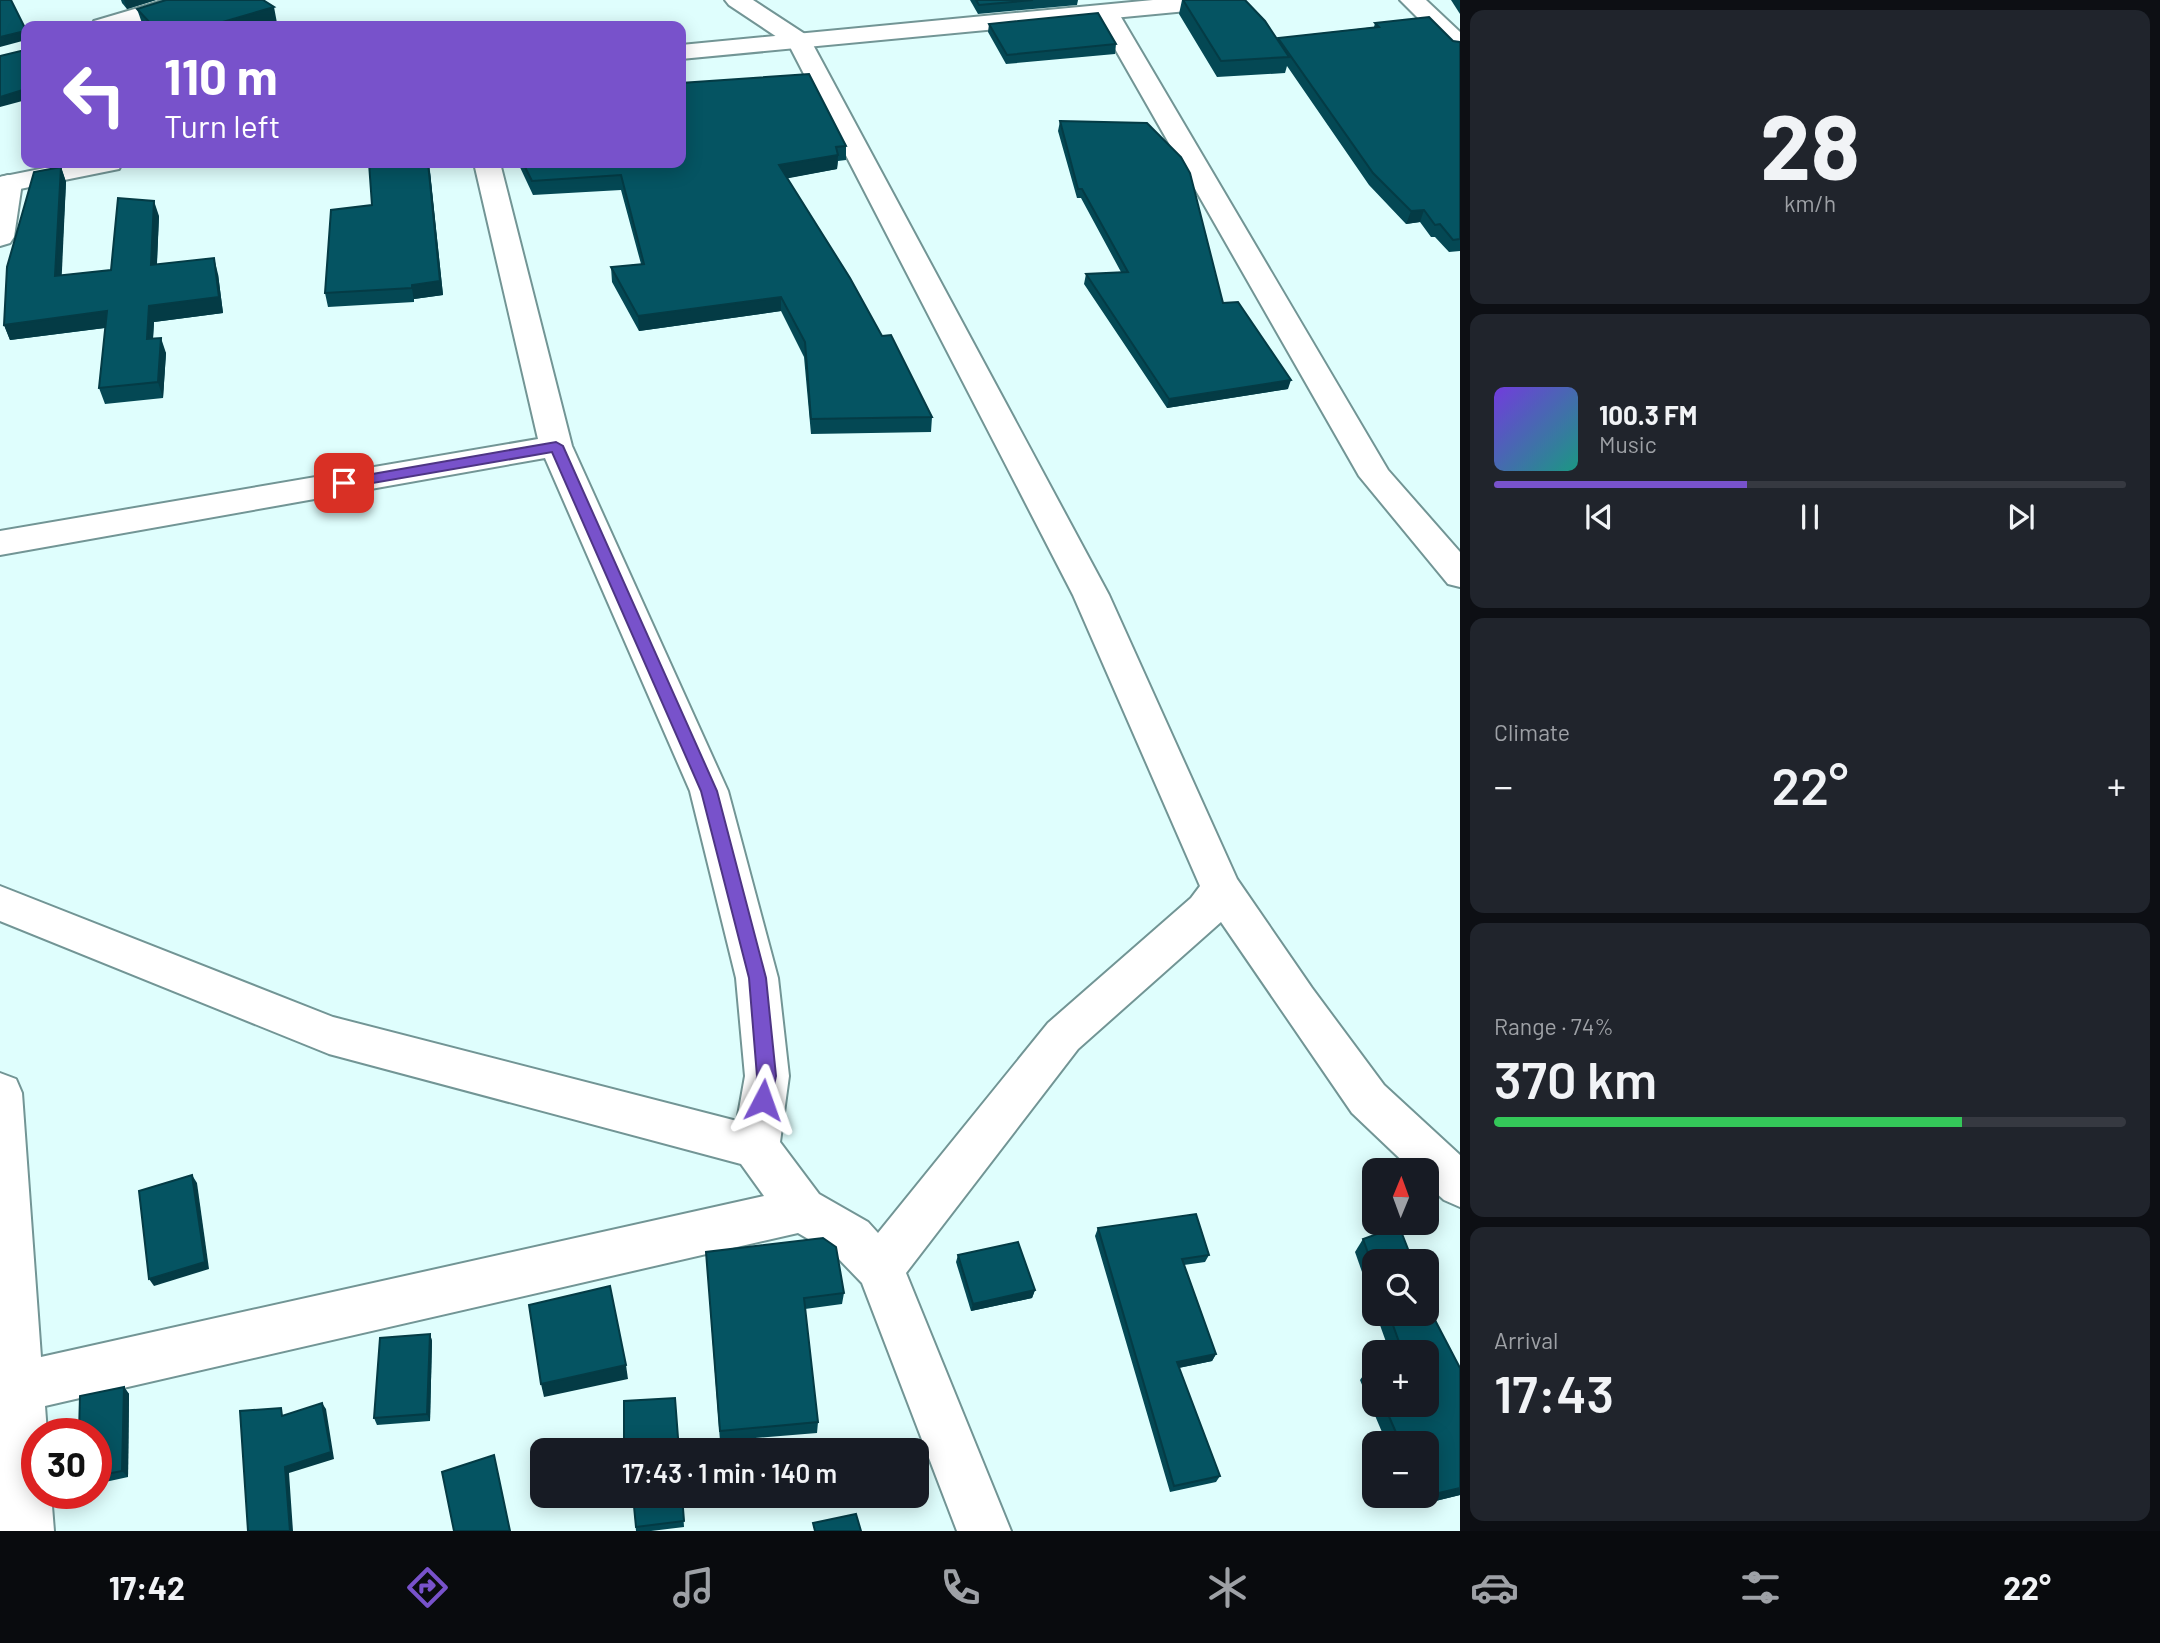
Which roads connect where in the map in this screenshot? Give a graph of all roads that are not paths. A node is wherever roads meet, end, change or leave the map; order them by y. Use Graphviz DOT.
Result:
graph roads {
  1 [pos="190,0"];
  2 [pos="1229,0"];
  3 [pos="1412,0"];
  4 [pos="1187,2"];
  5 [pos="780,4"];
  6 [pos="747,6"];
  7 [pos="1106,12"];
  8 [pos="120,21"];
  9 [pos="799,41"];
  10 [pos="1460,46"];
  11 [pos="686,52"];
  12 [pos="84,168"];
  13 [pos="488,168"];
  14 [pos="4,184"];
  15 [pos="0,237"];
  16 [pos="556,446"];
  17 [pos="0,543"];
  18 [pos="1460,575"];
  19 [pos="1221,888"];
  20 [pos="0,904"];
  21 [pos="0,1093"];
  22 [pos="756,1147"];
  23 [pos="1460,1185"];
  24 [pos="802,1210"];
  25 [pos="880,1268"];
  26 [pos="10,1391"];
  27 [pos="27,1531"];
  28 [pos="984,1531"];
  1 -- 8 [label="street"];
  2 -- 4 [label="street"];
  3 -- 10 [label="street"];
  4 -- 7 [label="street"];
  5 -- 6 [label="street"];
  6 -- 9 [label="street"];
  7 -- 9 [label="street"];
  7 -- 18 [label="street"];
  9 -- 11 [label="street"];
  9 -- 19 [label="street"];
  12 -- 14 [label="street"];
  13 -- 16 [label="street"];
  14 -- 15 [label="street"];
  16 -- 17 [label="street"];
  16 -- 22 [label="street"];
  19 -- 23 [label="street"];
  19 -- 25 [label="street"];
  20 -- 22 [label="street"];
  21 -- 26 [label="street"];
  22 -- 24 [label="street"];
  24 -- 25 [label="street"];
  24 -- 26 [label="street"];
  25 -- 28 [label="street"];
  26 -- 27 [label="street"];
}
